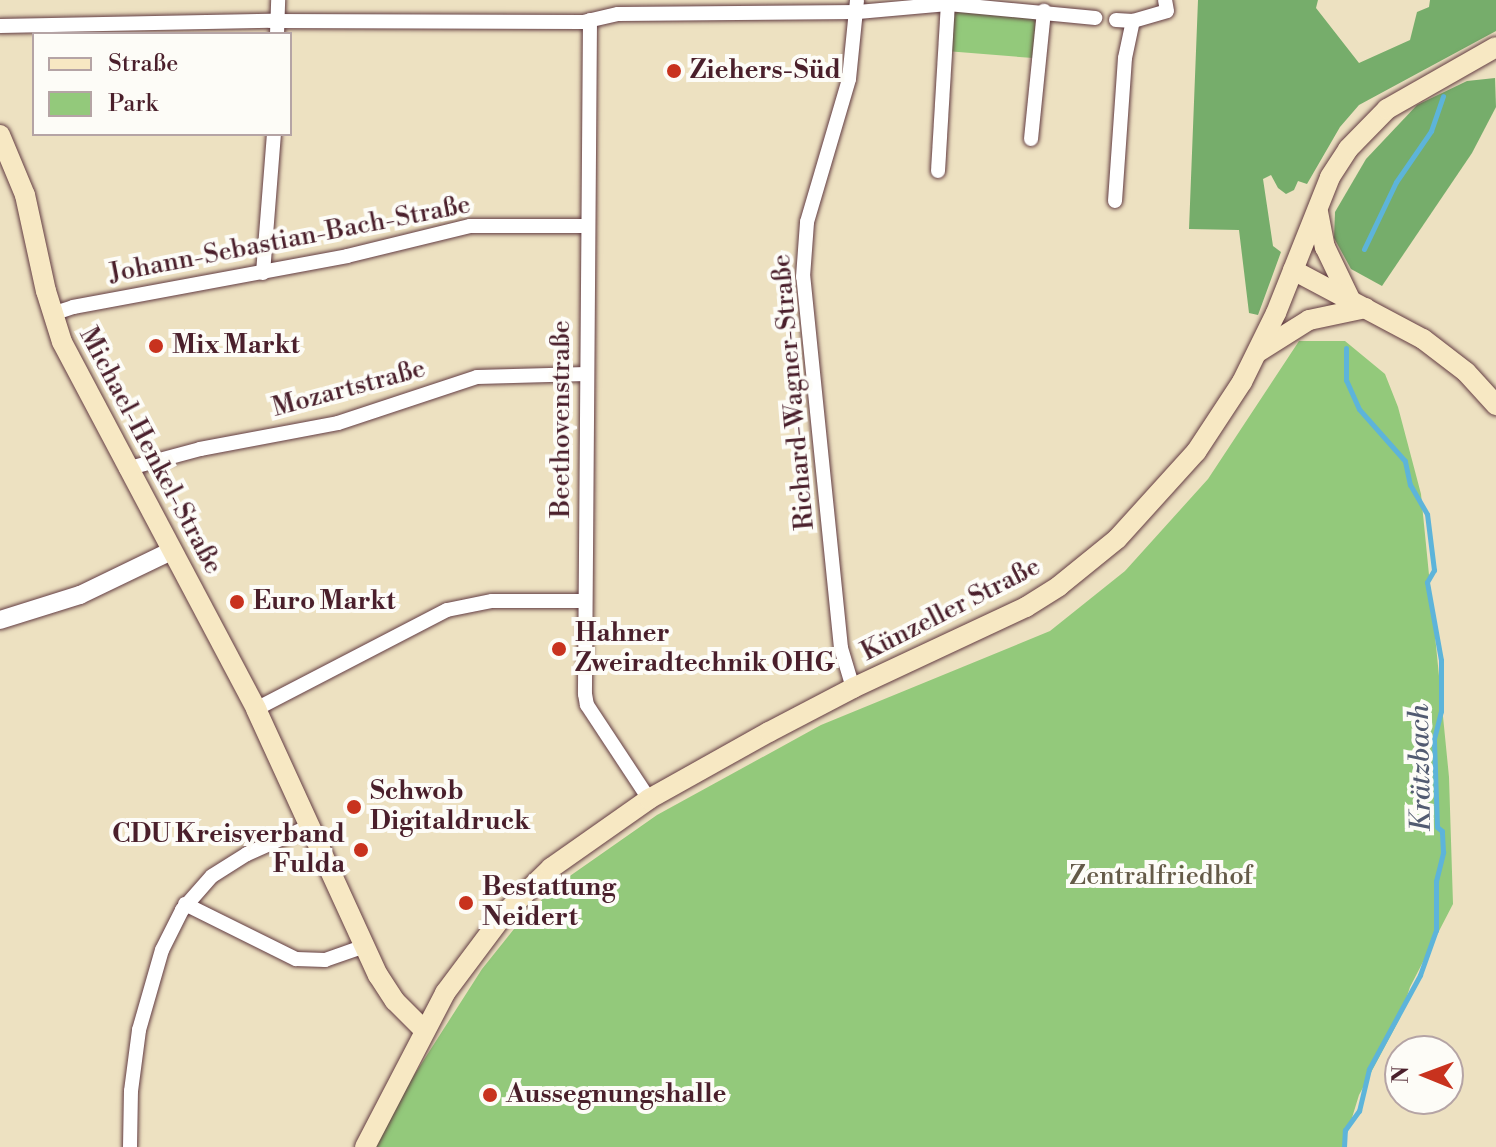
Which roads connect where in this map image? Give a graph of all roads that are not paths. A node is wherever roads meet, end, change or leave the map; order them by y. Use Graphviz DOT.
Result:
graph roads {
  1 [pos="278,0"];
  2 [pos="1165,0"];
  3 [pos="941,3"];
  4 [pos="1015,4"];
  5 [pos="857,6"];
  6 [pos="617,7"];
  7 [pos="1044,11"];
  8 [pos="1095,18"];
  9 [pos="590,20"];
  10 [pos="1116,20"];
  11 [pos="1133,21"];
  12 [pos="0,26"];
  13 [pos="278,27"];
  14 [pos="1492,49"];
  15 [pos="0,135"];
  16 [pos="274,136"];
  17 [pos="1031,139"];
  18 [pos="938,171"];
  19 [pos="1115,201"];
  20 [pos="1318,208"];
  21 [pos="586,226"];
  22 [pos="1293,270"];
  23 [pos="263,273"];
  24 [pos="1358,304"];
  25 [pos="52,314"];
  26 [pos="1258,352"];
  27 [pos="1466,372"];
  28 [pos="586,374"];
  29 [pos="1496,386"];
  30 [pos="1496,405"];
  31 [pos="126,469"];
  32 [pos="171,551"];
  33 [pos="585,601"];
  34 [pos="0,620"];
  35 [pos="853,688"];
  36 [pos="256,709"];
  37 [pos="649,799"];
  38 [pos="310,826"];
  39 [pos="185,904"];
  40 [pos="365,946"];
  41 [pos="424,1030"];
  42 [pos="130,1147"];
  43 [pos="365,1147"];
  1 -- 13 [label="street"];
  2 -- 11 [label="street"];
  3 -- 4 [label="street"];
  3 -- 5 [label="street"];
  3 -- 18 [label="street"];
  4 -- 7 [label="street"];
  5 -- 6 [label="street"];
  5 -- 35 [label="street, Richard-Wagner-Straße"];
  6 -- 9 [label="street"];
  7 -- 8 [label="street"];
  7 -- 17 [label="street"];
  9 -- 13 [label="street"];
  9 -- 21 [label="street, Beethovenstraße"];
  10 -- 11 [label="street"];
  11 -- 19 [label="street"];
  12 -- 13 [label="street"];
  14 -- 20 [label="main road, Künzeller Straße"];
  15 -- 25 [label="main road, Michael-Henkel-Straße"];
  16 -- 23 [label="street"];
  20 -- 22 [label="main road, Künzeller Straße"];
  20 -- 24 [label="main road"];
  21 -- 23 [label="street, Johann-Sebastian-Bach-Straße"];
  21 -- 28 [label="street, Beethovenstraße"];
  22 -- 24 [label="main road"];
  22 -- 26 [label="main road, Künzeller Straße"];
  23 -- 25 [label="street, Johann-Sebastian-Bach-Straße"];
  24 -- 26 [label="main road"];
  24 -- 27 [label="main road"];
  25 -- 31 [label="main road, Michael-Henkel-Straße"];
  26 -- 35 [label="main road, Künzeller Straße"];
  27 -- 29 [label="main road"];
  27 -- 30 [label="main road"];
  28 -- 31 [label="street, Mozartstraße"];
  28 -- 33 [label="street, Beethovenstraße"];
  31 -- 32 [label="main road, Michael-Henkel-Straße"];
  32 -- 34 [label="street"];
  32 -- 36 [label="main road, Michael-Henkel-Straße"];
  33 -- 36 [label="street"];
  33 -- 37 [label="street, Beethovenstraße"];
  35 -- 37 [label="main road, Künzeller Straße"];
  36 -- 38 [label="main road, Michael-Henkel-Straße"];
  37 -- 41 [label="main road, Künzeller Straße"];
  38 -- 39 [label="street"];
  38 -- 40 [label="main road, Michael-Henkel-Straße"];
  39 -- 40 [label="street"];
  39 -- 42 [label="street"];
  40 -- 41 [label="main road, Michael-Henkel-Straße"];
  41 -- 43 [label="main road, Künzeller Straße"];
}
